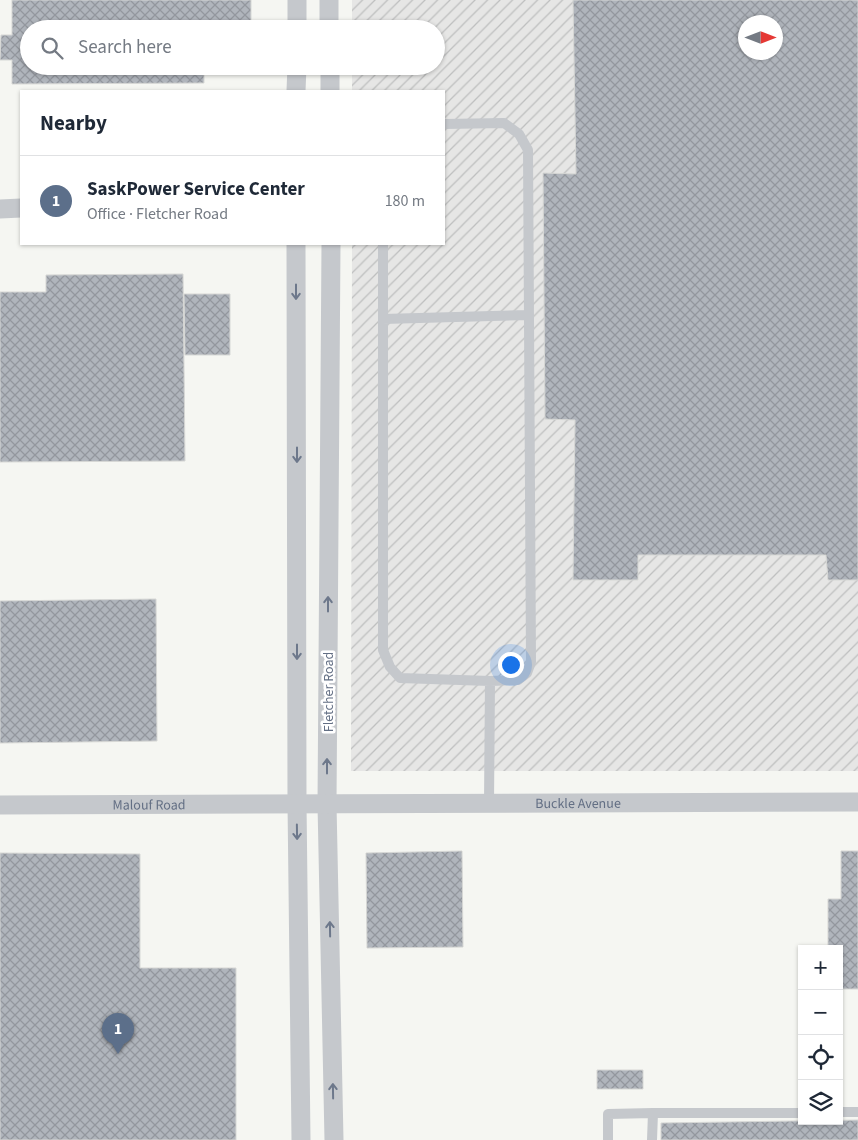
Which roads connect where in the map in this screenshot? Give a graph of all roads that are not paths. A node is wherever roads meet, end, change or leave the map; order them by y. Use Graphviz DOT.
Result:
graph roads {
  1 [pos="297,0"];
  2 [pos="329,0"];
  3 [pos="297,20"];
  4 [pos="329,20"];
  5 [pos="297,75"];
  6 [pos="330,75"];
  7 [pos="296,90"];
  8 [pos="330,90"];
  9 [pos="445,124"];
  10 [pos="20,208"];
  11 [pos="0,209"];
  12 [pos="296,245"];
  13 [pos="331,245"];
  14 [pos="383,245"];
  15 [pos="529,315"];
  16 [pos="383,319"];
  17 [pos="490,681"];
  18 [pos="858,802"];
  19 [pos="297,803"];
  20 [pos="327,804"];
  21 [pos="489,804"];
  22 [pos="0,805"];
  23 [pos="798,1112"];
  24 [pos="843,1112"];
  25 [pos="858,1112"];
  26 [pos="652,1113"];
  27 [pos="301,1140"];
  28 [pos="334,1140"];
  29 [pos="608,1140"];
  30 [pos="652,1140"];
  1 -- 3 [label="street"];
  2 -- 4 [label="street"];
  5 -- 7 [label="street"];
  6 -- 8 [label="street"];
  9 -- 15 [label="lane"];
  10 -- 11 [label="street"];
  12 -- 19 [label="street, one-way"];
  20 -- 13 [label="street, Fletcher Road, one-way"];
  14 -- 16 [label="lane"];
  15 -- 16 [label="lane"];
  15 -- 17 [label="lane"];
  16 -- 17 [label="lane"];
  17 -- 21 [label="lane"];
  18 -- 21 [label="street, Buckle Avenue"];
  19 -- 20 [label="street, Buckle Avenue"];
  19 -- 22 [label="street, Malouf Road"];
  19 -- 27 [label="street, one-way"];
  20 -- 21 [label="street, Buckle Avenue"];
  28 -- 20 [label="street, Fletcher Road, one-way"];
  23 -- 26 [label="lane"];
  24 -- 25 [label="lane"];
  26 -- 29 [label="lane"];
  26 -- 30 [label="lane"];
}
